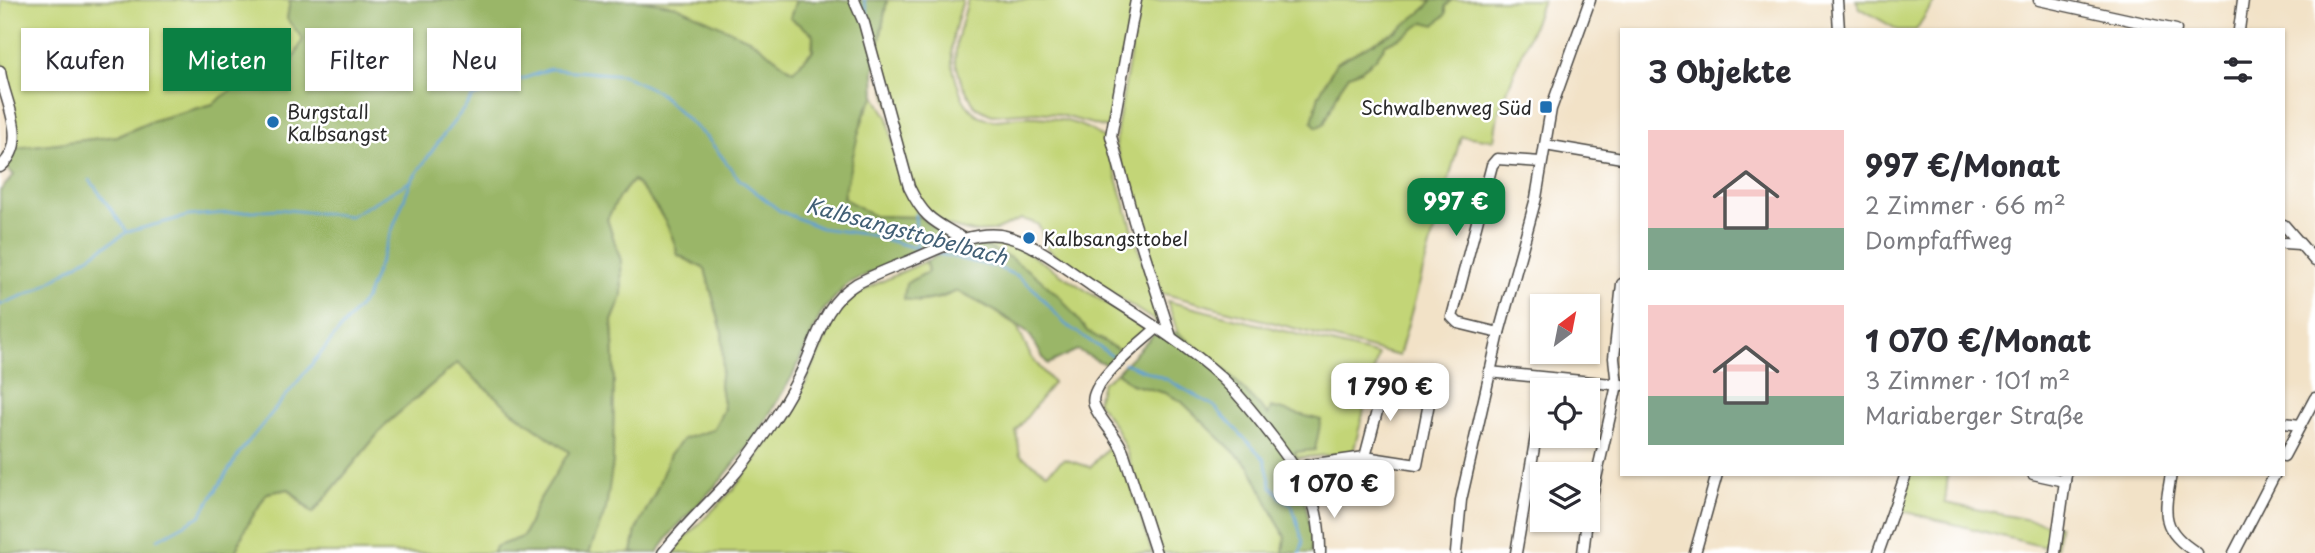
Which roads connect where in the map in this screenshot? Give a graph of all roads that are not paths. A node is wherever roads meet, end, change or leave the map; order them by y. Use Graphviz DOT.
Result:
graph roads {
  1 [pos="854,0"];
  2 [pos="1136,0"];
  3 [pos="1590,0"];
  4 [pos="1837,0"];
  5 [pos="2039,0"];
  6 [pos="2243,0"];
  7 [pos="1839,28"];
  8 [pos="2167,28"];
  9 [pos="2239,28"];
  10 [pos="0,71"];
  11 [pos="1545,145"];
  12 [pos="1620,158"];
  13 [pos="1541,162"];
  14 [pos="0,167"];
  15 [pos="2285,226"];
  16 [pos="964,239"];
  17 [pos="2285,243"];
  18 [pos="2299,244"];
  19 [pos="2315,261"];
  20 [pos="1620,302"];
  21 [pos="1157,328"];
  22 [pos="1499,332"];
  23 [pos="1171,337"];
  24 [pos="1489,372"];
  25 [pos="1530,381"];
  26 [pos="1600,385"];
  27 [pos="1620,385"];
  28 [pos="2315,398"];
  29 [pos="2285,422"];
  30 [pos="2300,425"];
  31 [pos="1534,448"];
  32 [pos="2285,454"];
  33 [pos="1365,457"];
  34 [pos="1600,466"];
  35 [pos="1297,471"];
  36 [pos="1716,476"];
  37 [pos="1905,476"];
  38 [pos="2171,476"];
  39 [pos="2274,476"];
  40 [pos="2066,478"];
  41 [pos="1585,532"];
  42 [pos="663,553"];
  43 [pos="1156,553"];
  44 [pos="1320,553"];
  45 [pos="1456,553"];
  46 [pos="1516,553"];
  47 [pos="1583,553"];
  48 [pos="1695,553"];
  49 [pos="1878,553"];
  50 [pos="2055,553"];
  51 [pos="2197,553"];
  52 [pos="2234,553"];
  1 -- 16 [label="street"];
  2 -- 23 [label="street"];
  3 -- 11 [label="street"];
  4 -- 7 [label="street"];
  5 -- 8 [label="street"];
  6 -- 9 [label="street"];
  10 -- 14 [label="street"];
  11 -- 12 [label="street"];
  11 -- 13 [label="street"];
  13 -- 22 [label="street"];
  13 -- 22 [label="street"];
  15 -- 18 [label="street"];
  16 -- 21 [label="street"];
  16 -- 42 [label="street"];
  17 -- 18 [label="street"];
  18 -- 19 [label="street"];
  20 -- 27 [label="street"];
  21 -- 23 [label="street"];
  21 -- 43 [label="street"];
  22 -- 24 [label="street"];
  23 -- 35 [label="street"];
  24 -- 25 [label="street"];
  24 -- 45 [label="street"];
  26 -- 27 [label="street"];
  27 -- 34 [label="street"];
  28 -- 30 [label="street"];
  29 -- 30 [label="street"];
  30 -- 32 [label="street"];
  31 -- 46 [label="street"];
  33 -- 33 [label="street"];
  33 -- 35 [label="street"];
  35 -- 44 [label="street"];
  36 -- 48 [label="street"];
  37 -- 49 [label="street"];
  38 -- 51 [label="street"];
  39 -- 52 [label="street"];
  40 -- 50 [label="street"];
  41 -- 47 [label="street"];
}
